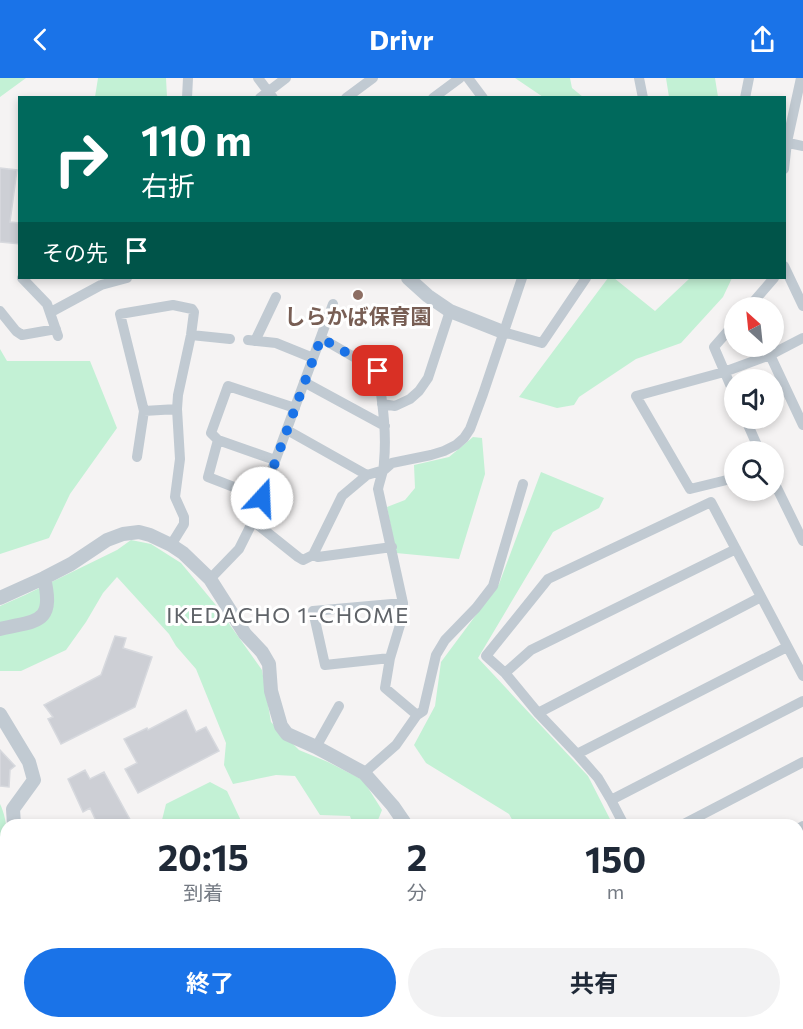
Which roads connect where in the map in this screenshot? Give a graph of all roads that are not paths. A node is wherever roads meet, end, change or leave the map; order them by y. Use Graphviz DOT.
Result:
graph roads {
  1 [pos="188,78"];
  2 [pos="258,78"];
  3 [pos="286,78"];
  4 [pos="373,78"];
  5 [pos="460,78"];
  6 [pos="468,78"];
  7 [pos="639,78"];
  8 [pos="749,78"];
  9 [pos="801,78"];
  10 [pos="267,95"];
  11 [pos="187,96"];
  12 [pos="349,96"];
  13 [pos="436,96"];
  14 [pos="482,96"];
  15 [pos="643,96"];
  16 [pos="745,96"];
  17 [pos="786,142"];
  18 [pos="803,146"];
  19 [pos="786,270"];
  20 [pos="24,279"];
  21 [pos="122,279"];
  22 [pos="409,279"];
  23 [pos="522,279"];
  24 [pos="585,279"];
  25 [pos="773,279"];
  26 [pos="276,297"];
  27 [pos="758,297"];
  28 [pos="333,304"];
  29 [pos="803,306"];
  30 [pos="0,311"];
  31 [pos="450,311"];
  32 [pos="51,312"];
  33 [pos="503,332"];
  34 [pos="191,335"];
  35 [pos="724,336"];
  36 [pos="321,338"];
  37 [pos="803,338"];
  38 [pos="230,339"];
  39 [pos="784,348"];
  40 [pos="765,357"];
  41 [pos="771,357"];
  42 [pos="313,358"];
  43 [pos="732,369"];
  44 [pos="724,372"];
  45 [pos="304,382"];
  46 [pos="382,404"];
  47 [pos="295,408"];
  48 [pos="177,409"];
  49 [pos="144,411"];
  50 [pos="803,424"];
  51 [pos="385,426"];
  52 [pos="286,430"];
  53 [pos="218,440"];
  54 [pos="137,457"];
  55 [pos="275,460"];
  56 [pos="384,470"];
  57 [pos="367,474"];
  58 [pos="724,481"];
  59 [pos="523,484"];
  60 [pos="262,498"];
  61 [pos="783,501"];
  62 [pos="253,521"];
  63 [pos="803,541"];
  64 [pos="171,545"];
  65 [pos="392,547"];
  66 [pos="736,549"];
  67 [pos="313,555"];
  68 [pos="44,578"];
  69 [pos="210,579"];
  70 [pos="761,597"];
  71 [pos="0,598"];
  72 [pos="404,603"];
  73 [pos="0,629"];
  74 [pos="787,646"];
  75 [pos="390,658"];
  76 [pos="505,673"];
  77 [pos="803,676"];
  78 [pos="803,701"];
  79 [pos="339,706"];
  80 [pos="538,713"];
  81 [pos="0,714"];
  82 [pos="417,715"];
  83 [pos="316,747"];
  84 [pos="578,754"];
  85 [pos="803,762"];
  86 [pos="364,772"];
  87 [pos="611,800"];
  88 [pos="14,819"];
  89 [pos="402,819"];
  90 [pos="621,819"];
  91 [pos="694,819"];
  1 -- 11 [label="street"];
  2 -- 10 [label="street"];
  3 -- 10 [label="street"];
  4 -- 12 [label="street"];
  5 -- 13 [label="street"];
  6 -- 14 [label="street"];
  7 -- 15 [label="street"];
  8 -- 16 [label="street"];
  9 -- 17 [label="street"];
  17 -- 18 [label="street"];
  19 -- 29 [label="street"];
  20 -- 32 [label="street"];
  21 -- 32 [label="street"];
  22 -- 31 [label="street"];
  23 -- 33 [label="street"];
  24 -- 33 [label="street"];
  25 -- 27 [label="street"];
  26 -- 42 [label="street"];
  28 -- 36 [label="street"];
  30 -- 32 [label="street"];
  31 -- 33 [label="street"];
  31 -- 46 [label="street"];
  33 -- 56 [label="street"];
  34 -- 38 [label="street"];
  34 -- 48 [label="street"];
  34 -- 49 [label="street"];
  35 -- 44 [label="street"];
  36 -- 42 [label="street"];
  36 -- 46 [label="street"];
  37 -- 39 [label="street"];
  40 -- 43 [label="street"];
  41 -- 50 [label="street"];
  42 -- 45 [label="street"];
  44 -- 58 [label="street"];
  45 -- 47 [label="street"];
  45 -- 51 [label="street"];
  46 -- 51 [label="street"];
  47 -- 52 [label="street"];
  47 -- 53 [label="street"];
  48 -- 49 [label="street"];
  48 -- 64 [label="street"];
  49 -- 54 [label="street"];
  51 -- 56 [label="street"];
  52 -- 55 [label="street"];
  52 -- 57 [label="street"];
  53 -- 55 [label="street"];
  53 -- 60 [label="street"];
  55 -- 60 [label="street"];
  56 -- 57 [label="street"];
  56 -- 65 [label="street"];
  57 -- 67 [label="street"];
  59 -- 82 [label="street"];
  60 -- 62 [label="street"];
  61 -- 63 [label="street"];
  62 -- 67 [label="street"];
  62 -- 69 [label="street"];
  64 -- 68 [label="street"];
  64 -- 69 [label="street"];
  65 -- 67 [label="street"];
  65 -- 72 [label="street"];
  66 -- 70 [label="street"];
  66 -- 76 [label="street"];
  66 -- 76 [label="street"];
  68 -- 71 [label="street"];
  68 -- 73 [label="street"];
  69 -- 83 [label="street"];
  70 -- 74 [label="street"];
  70 -- 80 [label="street"];
  72 -- 75 [label="street"];
  72 -- 75 [label="street"];
  74 -- 77 [label="street"];
  74 -- 84 [label="street"];
  75 -- 82 [label="street"];
  76 -- 80 [label="street"];
  78 -- 87 [label="street"];
  79 -- 83 [label="street"];
  80 -- 84 [label="street"];
  81 -- 88 [label="street"];
  82 -- 86 [label="street"];
  83 -- 86 [label="street"];
  84 -- 87 [label="street"];
  85 -- 91 [label="street"];
  86 -- 89 [label="street"];
  87 -- 90 [label="street"];
}
